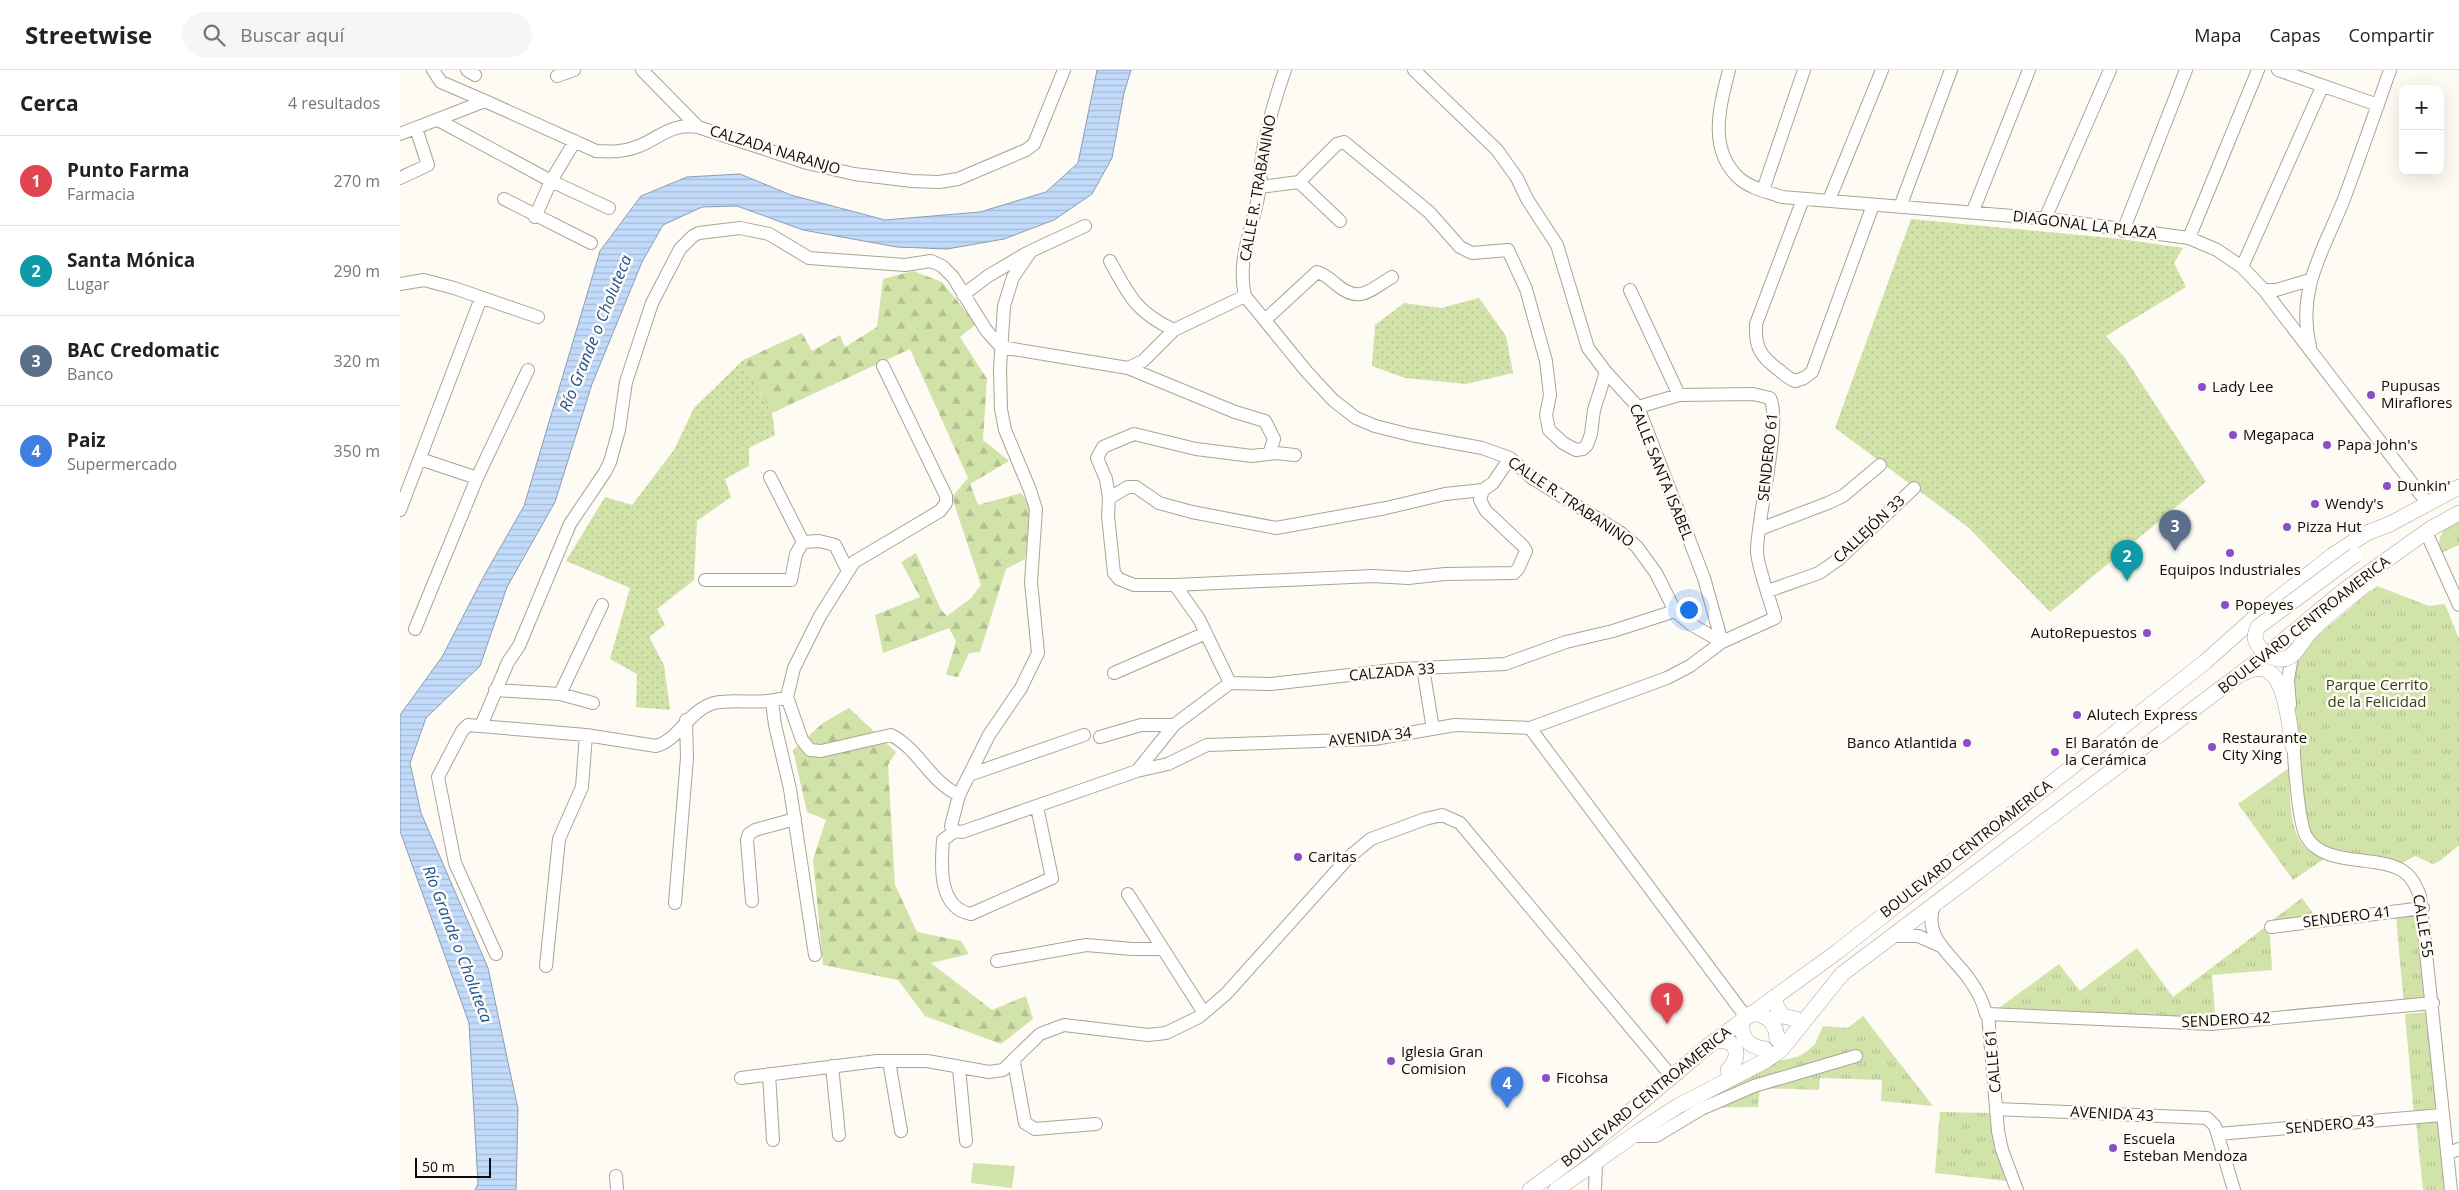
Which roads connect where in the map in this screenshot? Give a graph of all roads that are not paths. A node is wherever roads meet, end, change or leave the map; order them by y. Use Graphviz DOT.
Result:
graph roads {
  1 [pos="432,70"];
  2 [pos="574,70"];
  3 [pos="642,70"];
  4 [pos="1064,70"];
  5 [pos="1285,70"];
  6 [pos="1414,70"];
  7 [pos="1729,70"];
  8 [pos="1804,70"];
  9 [pos="1882,70"];
  10 [pos="1951,70"];
  11 [pos="2029,70"];
  12 [pos="2110,70"];
  13 [pos="2186,70"];
  14 [pos="2258,70"];
  15 [pos="2278,70"];
  16 [pos="2390,70"];
  17 [pos="557,76"];
  18 [pos="2322,86"];
  19 [pos="485,102"];
  20 [pos="2378,104"];
  21 [pos="438,120"];
  22 [pos="698,127"];
  23 [pos="416,128"];
  24 [pos="400,134"];
  25 [pos="575,141"];
  26 [pos="400,178"];
  27 [pos="551,180"];
  28 [pos="1299,182"];
  29 [pos="1260,187"];
  30 [pos="1763,190"];
  31 [pos="504,199"];
  32 [pos="1803,199"];
  33 [pos="1829,200"];
  34 [pos="1873,205"];
  35 [pos="1900,207"];
  36 [pos="609,208"];
  37 [pos="1973,212"];
  38 [pos="536,217"];
  39 [pos="2048,219"];
  40 [pos="1340,221"];
  41 [pos="1085,226"];
  42 [pos="2123,231"];
  43 [pos="2189,238"];
  44 [pos="591,243"];
  45 [pos="1031,251"];
  46 [pos="1110,261"];
  47 [pos="2242,267"];
  48 [pos="1392,277"];
  49 [pos="2310,280"];
  50 [pos="400,284"];
  51 [pos="1630,290"];
  52 [pos="2264,290"];
  53 [pos="963,295"];
  54 [pos="1245,296"];
  55 [pos="481,298"];
  56 [pos="538,317"];
  57 [pos="1266,319"];
  58 [pos="1174,330"];
  59 [pos="1001,347"];
  60 [pos="2311,352"];
  61 [pos="883,366"];
  62 [pos="1128,368"];
  63 [pos="528,370"];
  64 [pos="1606,372"];
  65 [pos="1679,394"];
  66 [pos="1638,407"];
  67 [pos="1270,454"];
  68 [pos="1295,455"];
  69 [pos="1510,458"];
  70 [pos="420,459"];
  71 [pos="1880,465"];
  72 [pos="770,477"];
  73 [pos="478,478"];
  74 [pos="2459,487"];
  75 [pos="1914,488"];
  76 [pos="1483,490"];
  77 [pos="1109,498"];
  78 [pos="2428,504"];
  79 [pos="400,510"];
  80 [pos="2459,513"];
  81 [pos="2390,524"];
  82 [pos="1760,529"];
  83 [pos="2426,532"];
  84 [pos="803,542"];
  85 [pos="2405,547"];
  86 [pos="848,571"];
  87 [pos="705,580"];
  88 [pos="1175,585"];
  89 [pos="1768,590"];
  90 [pos="602,605"];
  91 [pos="2459,605"];
  92 [pos="1675,611"];
  93 [pos="1775,618"];
  94 [pos="415,629"];
  95 [pos="1206,633"];
  96 [pos="1722,642"];
  97 [pos="2292,656"];
  98 [pos="2274,659"];
  99 [pos="1424,668"];
  100 [pos="1114,673"];
  101 [pos="2288,680"];
  102 [pos="1230,683"];
  103 [pos="2224,686"];
  104 [pos="495,690"];
  105 [pos="560,694"];
  106 [pos="787,697"];
  107 [pos="772,702"];
  108 [pos="593,703"];
  109 [pos="686,720"];
  110 [pos="481,726"];
  111 [pos="1174,726"];
  112 [pos="1530,728"];
  113 [pos="1433,729"];
  114 [pos="586,735"];
  115 [pos="1084,735"];
  116 [pos="1100,737"];
  117 [pos="2293,746"];
  118 [pos="1137,771"];
  119 [pos="970,775"];
  120 [pos="958,796"];
  121 [pos="1037,807"];
  122 [pos="795,819"];
  123 [pos="955,831"];
  124 [pos="1128,894"];
  125 [pos="752,901"];
  126 [pos="675,903"];
  127 [pos="1934,906"];
  128 [pos="2423,908"];
  129 [pos="2271,927"];
  130 [pos="1893,936"];
  131 [pos="1941,946"];
  132 [pos="1163,949"];
  133 [pos="496,954"];
  134 [pos="815,955"];
  135 [pos="997,961"];
  136 [pos="546,966"];
  137 [pos="1842,974"];
  138 [pos="1776,996"];
  139 [pos="2432,1003"];
  140 [pos="1204,1013"];
  141 [pos="1988,1014"];
  142 [pos="1747,1016"];
  143 [pos="1796,1019"];
  144 [pos="1713,1042"];
  145 [pos="1771,1044"];
  146 [pos="1856,1056"];
  147 [pos="890,1061"];
  148 [pos="1014,1062"];
  149 [pos="832,1066"];
  150 [pos="959,1068"];
  151 [pos="1728,1070"];
  152 [pos="769,1074"];
  153 [pos="1672,1077"];
  154 [pos="741,1078"];
  155 [pos="1996,1109"];
  156 [pos="2442,1115"];
  157 [pos="1096,1124"];
  158 [pos="901,1131"];
  159 [pos="2218,1134"];
  160 [pos="839,1135"];
  161 [pos="1632,1136"];
  162 [pos="774,1140"];
  163 [pos="966,1141"];
  164 [pos="2453,1152"];
  165 [pos="1587,1168"];
  166 [pos="616,1176"];
  167 [pos="1594,1188"];
  168 [pos="617,1190"];
  169 [pos="1530,1190"];
  170 [pos="1556,1190"];
  171 [pos="2017,1190"];
  172 [pos="2234,1190"];
  173 [pos="2451,1190"];
  1 -- 19 [label="street"];
  2 -- 17 [label="street"];
  3 -- 22 [label="street"];
  4 -- 22 [label="street, CALZADA NARANJO"];
  5 -- 29 [label="street, CALLE R. TRABANINO"];
  6 -- 64 [label="street, CALLE SANTA ISABEL"];
  7 -- 30 [label="street, DIAGONAL LA PLAZA"];
  8 -- 30 [label="street"];
  9 -- 33 [label="street"];
  10 -- 35 [label="street"];
  11 -- 37 [label="street"];
  12 -- 39 [label="street"];
  13 -- 42 [label="street"];
  14 -- 43 [label="street"];
  15 -- 18 [label="street"];
  16 -- 20 [label="street"];
  18 -- 20 [label="street"];
  18 -- 47 [label="street"];
  19 -- 21 [label="street"];
  19 -- 25 [label="street"];
  20 -- 49 [label="street"];
  21 -- 23 [label="street"];
  21 -- 27 [label="street"];
  22 -- 25 [label="street"];
  23 -- 24 [label="street"];
  23 -- 26 [label="street"];
  25 -- 27 [label="street"];
  27 -- 36 [label="street"];
  27 -- 38 [label="street"];
  28 -- 29 [label="street"];
  28 -- 40 [label="street"];
  28 -- 64 [label="street"];
  29 -- 54 [label="street, CALLE R. TRABANINO"];
  30 -- 32 [label="street, DIAGONAL LA PLAZA"];
  31 -- 38 [label="street"];
  32 -- 33 [label="street, DIAGONAL LA PLAZA"];
  32 -- 34 [label="street"];
  33 -- 34 [label="street, DIAGONAL LA PLAZA"];
  34 -- 35 [label="street, DIAGONAL LA PLAZA"];
  35 -- 37 [label="street, DIAGONAL LA PLAZA"];
  37 -- 39 [label="street, DIAGONAL LA PLAZA"];
  38 -- 44 [label="street"];
  39 -- 42 [label="street, DIAGONAL LA PLAZA"];
  41 -- 45 [label="street"];
  42 -- 43 [label="street, DIAGONAL LA PLAZA"];
  43 -- 47 [label="street, DIAGONAL LA PLAZA"];
  45 -- 53 [label="street"];
  45 -- 59 [label="street"];
  46 -- 58 [label="street"];
  47 -- 52 [label="street, DIAGONAL LA PLAZA"];
  48 -- 57 [label="street"];
  49 -- 52 [label="street"];
  49 -- 60 [label="street"];
  50 -- 55 [label="street"];
  51 -- 65 [label="street"];
  52 -- 60 [label="street, DIAGONAL LA PLAZA"];
  53 -- 59 [label="street"];
  53 -- 104 [label="street"];
  54 -- 57 [label="street, CALLE R. TRABANINO"];
  54 -- 58 [label="street"];
  55 -- 56 [label="street"];
  55 -- 70 [label="street"];
  57 -- 69 [label="street, CALLE R. TRABANINO"];
  58 -- 62 [label="street"];
  59 -- 62 [label="street"];
  59 -- 119 [label="street"];
  60 -- 78 [label="street, DIAGONAL LA PLAZA"];
  61 -- 86 [label="street"];
  62 -- 67 [label="street"];
  63 -- 73 [label="street"];
  64 -- 66 [label="street, CALLE SANTA ISABEL"];
  65 -- 66 [label="street, SENDERO 61"];
  65 -- 82 [label="street, SENDERO 61"];
  66 -- 96 [label="street, CALLE SANTA ISABEL"];
  67 -- 68 [label="street"];
  67 -- 77 [label="street"];
  69 -- 76 [label="street"];
  69 -- 92 [label="street, CALLE R. TRABANINO"];
  70 -- 73 [label="street"];
  70 -- 79 [label="street"];
  71 -- 82 [label="street"];
  72 -- 84 [label="street"];
  73 -- 94 [label="street"];
  74 -- 78 [label="main road, BOULEVARD CENTROAMERICA"];
  75 -- 89 [label="street, CALLEJÓN 33"];
  76 -- 77 [label="street"];
  76 -- 88 [label="street"];
  77 -- 88 [label="street"];
  78 -- 81 [label="main road, BOULEVARD CENTROAMERICA"];
  80 -- 83 [label="main road, BOULEVARD CENTROAMERICA"];
  81 -- 98 [label="main road, bridge"];
  81 -- 138 [label="main road, BOULEVARD CENTROAMERICA"];
  82 -- 89 [label="street, SENDERO 61"];
  83 -- 85 [label="main road, BOULEVARD CENTROAMERICA"];
  83 -- 91 [label="street"];
  84 -- 86 [label="street"];
  84 -- 87 [label="street"];
  85 -- 97 [label="main road, bridge"];
  85 -- 103 [label="main road, BOULEVARD CENTROAMERICA"];
  86 -- 106 [label="street"];
  88 -- 95 [label="street"];
  89 -- 93 [label="street, SENDERO 61"];
  90 -- 105 [label="street"];
  92 -- 96 [label="street, CALLE R. TRABANINO"];
  92 -- 99 [label="street, CALZADA 33"];
  93 -- 96 [label="street, AVENIDA 34"];
  95 -- 100 [label="street"];
  95 -- 102 [label="street"];
  96 -- 112 [label="street, AVENIDA 34"];
  97 -- 98 [label="main road, bridge"];
  97 -- 101 [label="street, CALLE 55"];
  98 -- 101 [label="street, CALLE 55"];
  99 -- 102 [label="street, CALZADA 33"];
  99 -- 113 [label="street"];
  101 -- 117 [label="street, CALLE 55"];
  102 -- 111 [label="street"];
  103 -- 117 [label="main road"];
  103 -- 127 [label="main road, BOULEVARD CENTROAMERICA"];
  104 -- 105 [label="street"];
  104 -- 110 [label="street"];
  105 -- 108 [label="street"];
  106 -- 107 [label="street"];
  106 -- 120 [label="street"];
  107 -- 109 [label="street"];
  107 -- 122 [label="street"];
  109 -- 114 [label="street"];
  109 -- 126 [label="street"];
  110 -- 114 [label="street"];
  110 -- 133 [label="street"];
  111 -- 116 [label="street"];
  111 -- 118 [label="street"];
  112 -- 113 [label="street, AVENIDA 34"];
  112 -- 142 [label="street"];
  113 -- 118 [label="street, AVENIDA 34"];
  114 -- 136 [label="street"];
  115 -- 119 [label="street"];
  117 -- 128 [label="street, CALLE 55"];
  118 -- 121 [label="street, AVENIDA 34"];
  119 -- 120 [label="street"];
  120 -- 123 [label="street"];
  121 -- 123 [label="street, AVENIDA 34"];
  121 -- 123 [label="street"];
  122 -- 125 [label="street"];
  122 -- 134 [label="street"];
  124 -- 132 [label="street"];
  127 -- 130 [label="main road, BOULEVARD CENTROAMERICA"];
  127 -- 131 [label="street, CALLE 61"];
  128 -- 129 [label="street, SENDERO 41"];
  128 -- 139 [label="street, CALLE 55"];
  130 -- 131 [label="street, CALLE 61"];
  130 -- 137 [label="main road, BOULEVARD CENTROAMERICA"];
  131 -- 141 [label="street, CALLE 61"];
  132 -- 135 [label="street"];
  132 -- 140 [label="street"];
  137 -- 143 [label="main road"];
  137 -- 161 [label="main road, BOULEVARD CENTROAMERICA"];
  138 -- 142 [label="main road, BOULEVARD CENTROAMERICA"];
  138 -- 143 [label="main road"];
  139 -- 141 [label="street, SENDERO 42"];
  139 -- 156 [label="street, CALLE 55"];
  140 -- 148 [label="street"];
  140 -- 153 [label="street"];
  141 -- 155 [label="street, CALLE 61"];
  142 -- 144 [label="main road, BOULEVARD CENTROAMERICA"];
  142 -- 145 [label="main road"];
  142 -- 145 [label="main road"];
  143 -- 145 [label="main road"];
  144 -- 151 [label="main road"];
  144 -- 153 [label="main road, BOULEVARD CENTROAMERICA"];
  145 -- 151 [label="main road"];
  146 -- 161 [label="street"];
  147 -- 149 [label="street"];
  147 -- 150 [label="street"];
  147 -- 158 [label="street"];
  148 -- 150 [label="street"];
  148 -- 157 [label="street"];
  149 -- 152 [label="street"];
  149 -- 160 [label="street"];
  150 -- 163 [label="street"];
  151 -- 165 [label="main road"];
  152 -- 154 [label="street"];
  152 -- 162 [label="street"];
  153 -- 169 [label="main road, BOULEVARD CENTROAMERICA"];
  155 -- 159 [label="street, AVENIDA 43"];
  155 -- 171 [label="street, CALLE 61"];
  156 -- 159 [label="street, SENDERO 43"];
  156 -- 164 [label="street, CALLE 55"];
  159 -- 172 [label="street"];
  161 -- 165 [label="main road, BOULEVARD CENTROAMERICA"];
  164 -- 173 [label="street, CALLE 55"];
  165 -- 167 [label="street"];
  165 -- 167 [label="street"];
  165 -- 170 [label="main road, BOULEVARD CENTROAMERICA"];
  166 -- 168 [label="street"];
}
